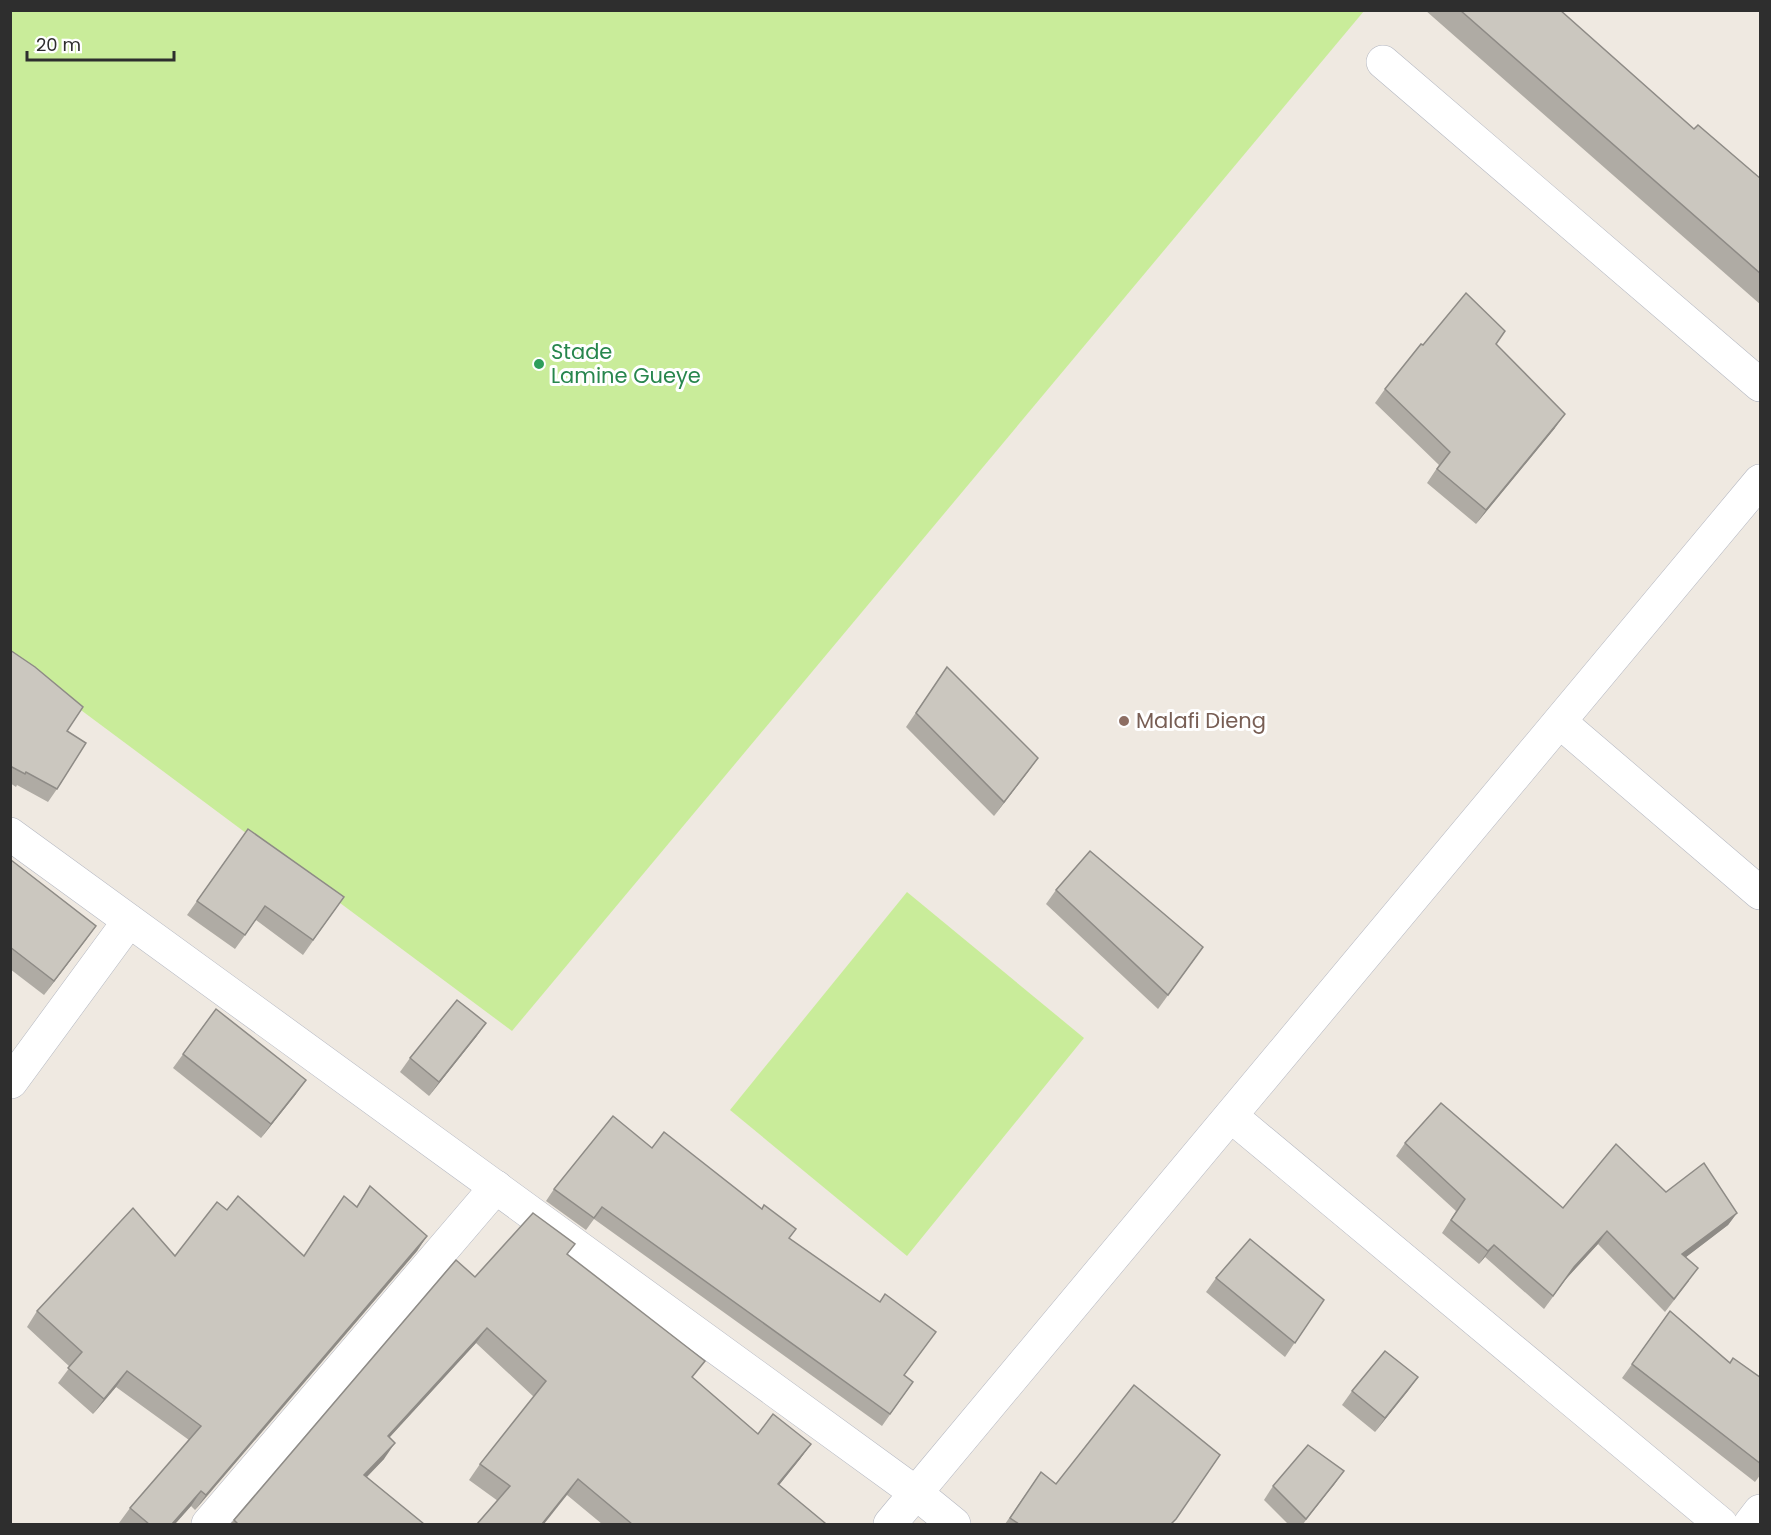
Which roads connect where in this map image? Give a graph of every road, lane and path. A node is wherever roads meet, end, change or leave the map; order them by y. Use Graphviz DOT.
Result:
graph roads {
  1 [pos="1383,62"];
  2 [pos="1761,385"];
  3 [pos="1761,481"];
  4 [pos="1560,722"];
  5 [pos="10,834"];
  6 [pos="1761,893"];
  7 [pos="129,921"];
  8 [pos="10,1082"];
  9 [pos="1231,1116"];
  10 [pos="496,1187"];
  11 [pos="916,1493"];
  12 [pos="1761,1511"];
  13 [pos="208,1524"];
  14 [pos="890,1524"];
  15 [pos="954,1524"];
  16 [pos="1722,1524"];
  17 [pos="1750,1524"];
  1 -- 2 [label="street"];
  3 -- 4 [label="street"];
  4 -- 6 [label="street"];
  4 -- 9 [label="street"];
  5 -- 7 [label="street"];
  7 -- 8 [label="street"];
  7 -- 10 [label="street"];
  9 -- 11 [label="street"];
  9 -- 16 [label="street"];
  10 -- 11 [label="street"];
  10 -- 13 [label="street"];
  11 -- 14 [label="street"];
  11 -- 15 [label="street"];
  12 -- 17 [label="street"];
}
